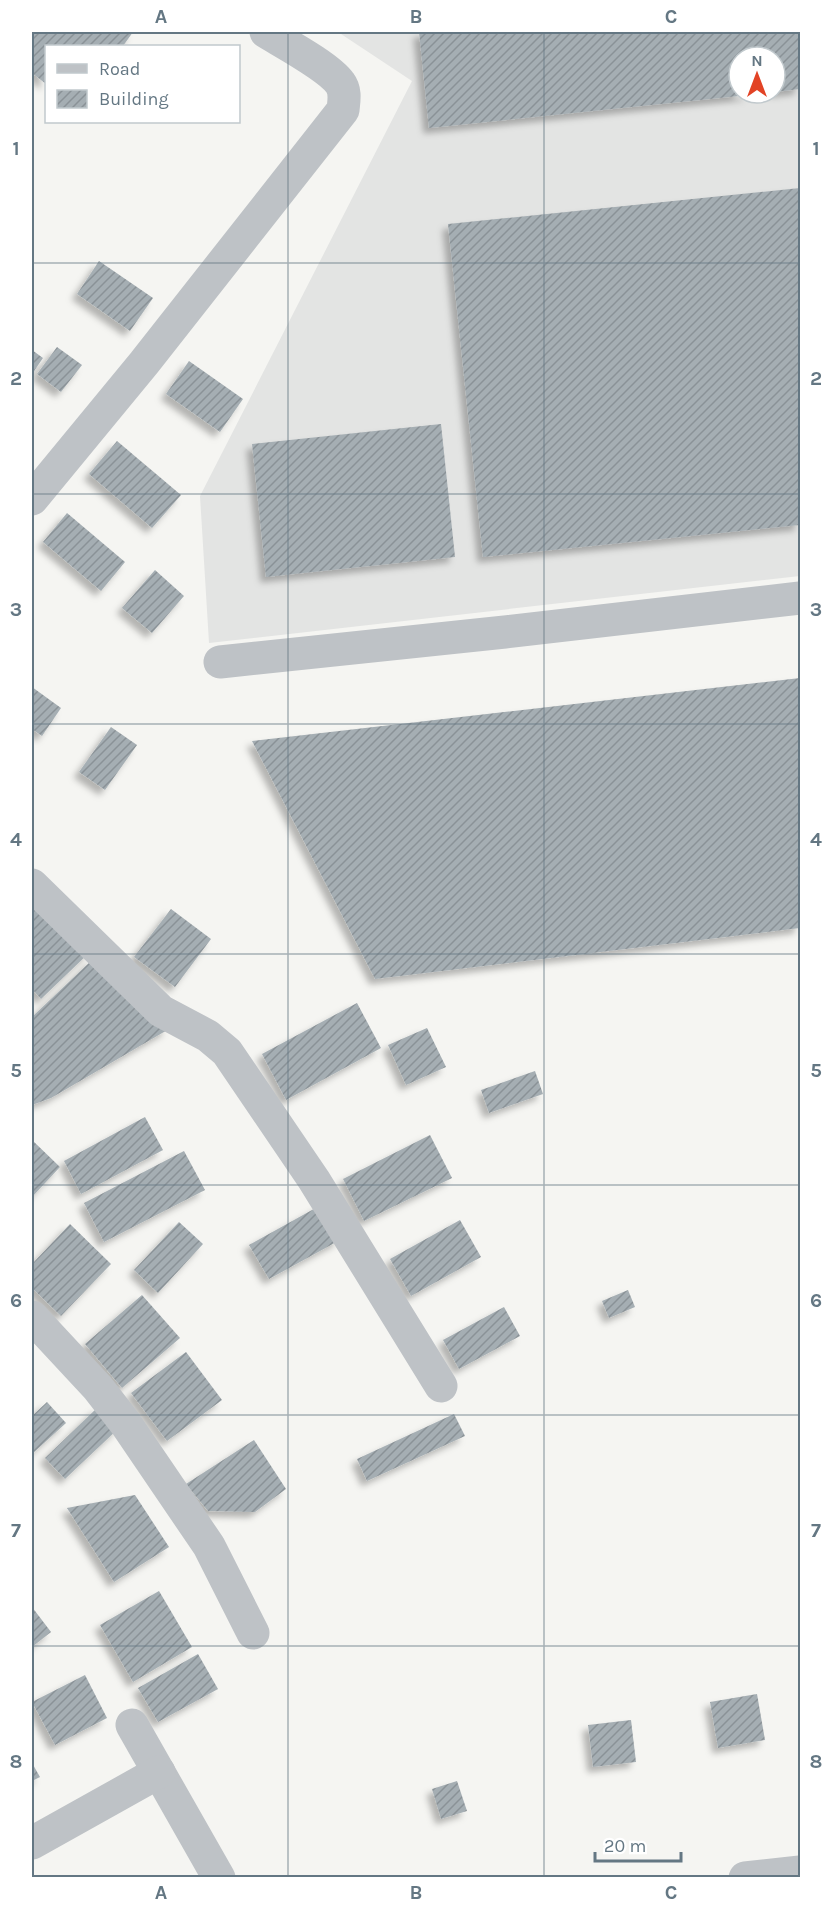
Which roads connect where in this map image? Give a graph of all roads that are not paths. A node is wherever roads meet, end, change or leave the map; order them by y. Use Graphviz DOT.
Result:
graph roads {
  1 [pos="266,32"];
  2 [pos="32,499"];
  3 [pos="801,598"];
  4 [pos="220,662"];
  5 [pos="32,885"];
  6 [pos="32,1317"];
  7 [pos="441,1386"];
  8 [pos="253,1634"];
  9 [pos="132,1725"];
  10 [pos="159,1772"];
  11 [pos="32,1843"];
  12 [pos="801,1872"];
  13 [pos="219,1878"];
  14 [pos="746,1878"];
  1 -- 2 [label="street"];
  3 -- 4 [label="street"];
  5 -- 7 [label="street"];
  6 -- 8 [label="street"];
  9 -- 10 [label="street"];
  10 -- 11 [label="street"];
  10 -- 13 [label="street"];
  12 -- 14 [label="street"];
}
